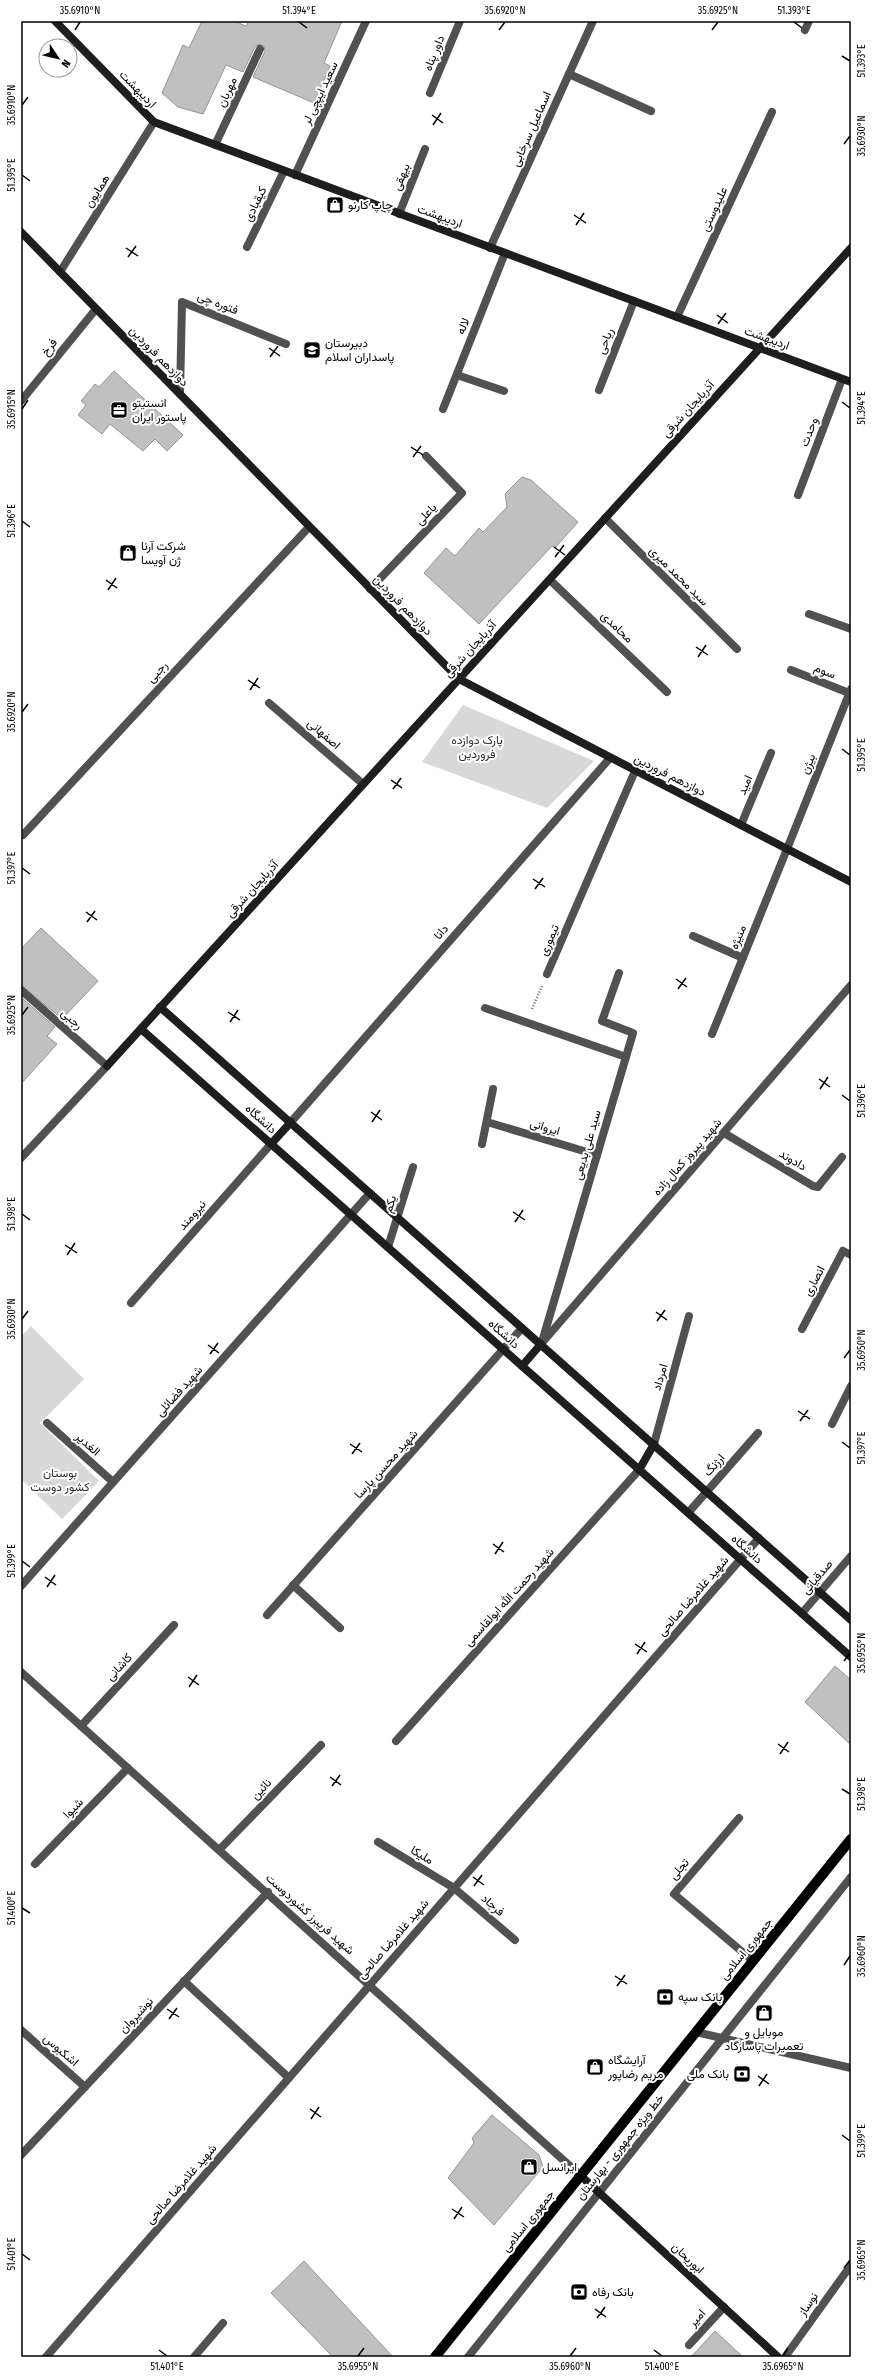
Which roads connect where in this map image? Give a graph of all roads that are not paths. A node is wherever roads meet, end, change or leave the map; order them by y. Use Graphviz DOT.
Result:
graph roads {
  1 [pos="55,21"];
  2 [pos="366,21"];
  3 [pos="460,21"];
  4 [pos="593,21"];
  5 [pos="809,21"];
  6 [pos="805,30"];
  7 [pos="260,49"];
  8 [pos="569,74"];
  9 [pos="430,94"];
  10 [pos="651,111"];
  11 [pos="772,112"];
  12 [pos="154,122"];
  13 [pos="215,145"];
  14 [pos="425,149"];
  15 [pos="284,171"];
  16 [pos="295,175"];
  17 [pos="399,214"];
  18 [pos="21,232"];
  19 [pos="247,247"];
  20 [pos="490,248"];
  21 [pos="851,248"];
  22 [pos="505,253"];
  23 [pos="60,272"];
  24 [pos="634,301"];
  25 [pos="96,309"];
  26 [pos="677,317"];
  27 [pos="286,344"];
  28 [pos="760,348"];
  29 [pos="457,374"];
  30 [pos="842,379"];
  31 [pos="851,382"];
  32 [pos="599,390"];
  33 [pos="504,391"];
  34 [pos="180,394"];
  35 [pos="21,401"];
  36 [pos="443,409"];
  37 [pos="426,456"];
  38 [pos="798,494"];
  39 [pos="605,518"];
  40 [pos="309,526"];
  41 [pos="550,580"];
  42 [pos="370,589"];
  43 [pos="809,614"];
  44 [pos="851,629"];
  45 [pos="737,650"];
  46 [pos="791,670"];
  47 [pos="459,679"];
  48 [pos="850,691"];
  49 [pos="667,692"];
  50 [pos="269,703"];
  51 [pos="771,754"];
  52 [pos="610,758"];
  53 [pos="635,771"];
  54 [pos="363,784"];
  55 [pos="741,825"];
  56 [pos="23,834"];
  57 [pos="787,849"];
  58 [pos="851,882"];
  59 [pos="693,936"];
  60 [pos="743,958"];
  61 [pos="619,973"];
  62 [pos="547,974"];
  63 [pos="851,985"];
  64 [pos="21,990"];
  65 [pos="160,1007"];
  66 [pos="485,1008"];
  67 [pos="141,1029"];
  68 [pos="712,1034"];
  69 [pos="626,1057"];
  70 [pos="107,1066"];
  71 [pos="493,1089"];
  72 [pos="291,1122"];
  73 [pos="487,1122"];
  74 [pos="724,1133"];
  75 [pos="271,1144"];
  76 [pos="482,1144"];
  77 [pos="597,1155"];
  78 [pos="842,1157"];
  79 [pos="21,1158"];
  80 [pos="413,1167"];
  81 [pos="370,1193"];
  82 [pos="352,1215"];
  83 [pos="398,1218"];
  84 [pos="388,1247"];
  85 [pos="851,1255"];
  86 [pos="132,1303"];
  87 [pos="690,1316"];
  88 [pos="522,1328"];
  89 [pos="802,1329"];
  90 [pos="541,1344"];
  91 [pos="504,1350"];
  92 [pos="522,1366"];
  93 [pos="851,1386"];
  94 [pos="47,1424"];
  95 [pos="832,1424"];
  96 [pos="758,1433"];
  97 [pos="654,1444"];
  98 [pos="639,1470"];
  99 [pos="113,1482"];
  100 [pos="707,1492"];
  101 [pos="688,1513"];
  102 [pos="759,1538"];
  103 [pos="851,1556"];
  104 [pos="741,1559"];
  105 [pos="293,1585"];
  106 [pos="21,1586"];
  107 [pos="820,1592"];
  108 [pos="802,1614"];
  109 [pos="267,1615"];
  110 [pos="851,1620"];
  111 [pos="174,1625"];
  112 [pos="340,1628"];
  113 [pos="851,1657"];
  114 [pos="21,1672"];
  115 [pos="81,1726"];
  116 [pos="396,1741"];
  117 [pos="321,1745"];
  118 [pos="128,1768"];
  119 [pos="739,1818"];
  120 [pos="851,1839"];
  121 [pos="378,1842"];
  122 [pos="219,1850"];
  123 [pos="35,1864"];
  124 [pos="851,1877"];
  125 [pos="454,1888"];
  126 [pos="268,1892"];
  127 [pos="515,1940"];
  128 [pos="753,1961"];
  129 [pos="184,1981"];
  130 [pos="369,1985"];
  131 [pos="21,2030"];
  132 [pos="696,2032"];
  133 [pos="723,2039"];
  134 [pos="851,2068"];
  135 [pos="289,2078"];
  136 [pos="85,2087"];
  137 [pos="21,2155"];
  138 [pos="581,2176"];
  139 [pos="599,2192"];
  140 [pos="851,2265"];
  141 [pos="724,2307"];
  142 [pos="223,2323"];
  143 [pos="689,2346"];
  144 [pos="46,2357"];
  145 [pos="194,2357"];
  146 [pos="435,2357"];
  147 [pos="468,2357"];
  148 [pos="778,2357"];
  149 [pos="785,2357"];
  1 -- 12 [label="main road, اردیبهشت"];
  2 -- 16 [label="street, سعید ایپچی لر"];
  3 -- 9 [label="street, داور پناه"];
  4 -- 8 [label="street, اسماعیل سرخابی"];
  5 -- 6 [label="street"];
  7 -- 13 [label="street, مهربان"];
  8 -- 10 [label="street"];
  8 -- 20 [label="street, اسماعیل سرخابی"];
  11 -- 26 [label="street, علیدوستی"];
  12 -- 13 [label="main road, اردیبهشت"];
  12 -- 23 [label="street, همایون"];
  13 -- 15 [label="main road, اردیبهشت"];
  14 -- 17 [label="street, بیهقی"];
  15 -- 16 [label="main road, اردیبهشت"];
  15 -- 19 [label="street, کیقبادی"];
  16 -- 17 [label="main road, اردیبهشت"];
  17 -- 20 [label="main road, اردیبهشت"];
  18 -- 23 [label="main road, دوازدهم فروردین"];
  20 -- 22 [label="main road, اردیبهشت"];
  21 -- 28 [label="main road, آذربایجان شرقی"];
  22 -- 24 [label="main road, اردیبهشت"];
  22 -- 29 [label="street, لاله"];
  23 -- 25 [label="main road, دوازدهم فروردین"];
  24 -- 26 [label="main road, اردیبهشت"];
  24 -- 32 [label="street, ریاحی"];
  25 -- 34 [label="main road, دوازدهم فروردین"];
  25 -- 35 [label="street, فرخ"];
  26 -- 28 [label="main road, اردیبهشت"];
  27 -- 34 [label="street, فتوره چی"];
  28 -- 30 [label="main road, اردیبهشت"];
  28 -- 39 [label="main road, آذربایجان شرقی"];
  29 -- 33 [label="street"];
  29 -- 36 [label="street, لاله"];
  30 -- 31 [label="main road, اردیبهشت"];
  30 -- 38 [label="street, وحدت"];
  34 -- 40 [label="main road, دوازدهم فروردین"];
  37 -- 42 [label="street, یاعلی"];
  39 -- 41 [label="main road, آذربایجان شرقی"];
  39 -- 45 [label="street, سید محمد میری"];
  40 -- 42 [label="main road, دوازدهم فروردین"];
  40 -- 56 [label="street, رجبی"];
  41 -- 47 [label="main road, آذربایجان شرقی"];
  41 -- 49 [label="street, محامدی"];
  42 -- 47 [label="main road, دوازدهم فروردین"];
  43 -- 44 [label="street"];
  46 -- 48 [label="street, سوم"];
  47 -- 52 [label="main road, دوازدهم فروردین"];
  47 -- 54 [label="main road, آذربایجان شرقی"];
  48 -- 57 [label="street, بیژن"];
  50 -- 54 [label="street, اصفهانی"];
  51 -- 55 [label="street, امید"];
  52 -- 53 [label="main road, دوازدهم فروردین"];
  52 -- 72 [label="street, دانا"];
  53 -- 55 [label="main road, دوازدهم فروردین"];
  53 -- 62 [label="street, تیموری"];
  54 -- 65 [label="main road, آذربایجان شرقی"];
  55 -- 57 [label="main road, دوازدهم فروردین"];
  57 -- 58 [label="main road, دوازدهم فروردین"];
  57 -- 60 [label="street, منیژه"];
  59 -- 60 [label="street"];
  60 -- 68 [label="street, منیژه"];
  61 -- 69 [label="street, سید علی بدیعی"];
  63 -- 74 [label="street, شهید پیروز کمال زاده"];
  64 -- 70 [label="street, رجبی"];
  65 -- 67 [label="main road, آذربایجان شرقی"];
  65 -- 72 [label="main road, دانشگاه"];
  66 -- 69 [label="street"];
  67 -- 70 [label="main road, آذربایجان شرقی"];
  67 -- 75 [label="main road, دانشگاه"];
  69 -- 77 [label="street, سید علی بدیعی"];
  70 -- 79 [label="street"];
  71 -- 73 [label="street"];
  72 -- 75 [label="main road"];
  72 -- 81 [label="main road, دانشگاه"];
  73 -- 76 [label="street"];
  73 -- 77 [label="street, ایروانی"];
  74 -- 78 [label="street, دادوند"];
  74 -- 90 [label="street, شهید پیروز کمال زاده"];
  75 -- 82 [label="main road, دانشگاه"];
  75 -- 86 [label="street, نیرومند"];
  77 -- 90 [label="street, سید علی بدیعی"];
  80 -- 83 [label="street, یکم"];
  81 -- 82 [label="street, شهید فضائلی"];
  81 -- 83 [label="main road, دانشگاه"];
  82 -- 84 [label="main road, دانشگاه"];
  82 -- 99 [label="street, شهید فضائلی"];
  83 -- 84 [label="street, یکم"];
  83 -- 88 [label="main road, دانشگاه"];
  84 -- 91 [label="main road, دانشگاه"];
  85 -- 89 [label="street, انصاری"];
  87 -- 97 [label="street, امرداد"];
  88 -- 90 [label="main road, دانشگاه"];
  88 -- 91 [label="street, شهید محسن پارسا"];
  90 -- 92 [label="main road"];
  90 -- 97 [label="main road, دانشگاه"];
  91 -- 92 [label="main road, دانشگاه"];
  91 -- 105 [label="street, شهید محسن پارسا"];
  92 -- 98 [label="main road, دانشگاه"];
  93 -- 95 [label="street"];
  94 -- 99 [label="street, الغدیر"];
  96 -- 100 [label="street, ارژنگ"];
  97 -- 98 [label="main road"];
  97 -- 100 [label="main road, دانشگاه"];
  98 -- 101 [label="main road, دانشگاه"];
  98 -- 116 [label="street, شهید رحمت الله ابولقاسمی"];
  99 -- 106 [label="street, شهید فضائلی"];
  100 -- 101 [label="street, ارژنگ"];
  100 -- 102 [label="main road, دانشگاه"];
  101 -- 104 [label="main road, دانشگاه"];
  102 -- 104 [label="street, شهید غلامرضا صالحی"];
  102 -- 107 [label="main road, دانشگاه"];
  103 -- 107 [label="street, صدقیانی"];
  104 -- 108 [label="main road, دانشگاه"];
  104 -- 125 [label="street, شهید غلامرضا صالحی"];
  105 -- 109 [label="street, شهید محسن پارسا"];
  105 -- 112 [label="street"];
  107 -- 108 [label="street, صدقیانی"];
  107 -- 110 [label="main road, دانشگاه"];
  108 -- 113 [label="main road, دانشگاه"];
  111 -- 115 [label="street, کاشانی"];
  114 -- 115 [label="street, شهید فریبرز کشوردوست"];
  115 -- 118 [label="street, شهید فریبرز کشوردوست"];
  117 -- 122 [label="street, نائین"];
  118 -- 122 [label="street, شهید فریبرز کشوردوست"];
  118 -- 123 [label="street, شیوا"];
  119 -- 128 [label="street, تجلی"];
  120 -- 128 [label="main road, جمهوری اسلامی"];
  121 -- 125 [label="street, ملیکا"];
  122 -- 126 [label="street, شهید فریبرز کشوردوست"];
  124 -- 133 [label="street, خط ویژه جمهوری - بهارستان"];
  125 -- 127 [label="street, فرجاد"];
  125 -- 130 [label="street, شهید غلامرضا صالحی"];
  126 -- 129 [label="street, نوشیروان"];
  126 -- 130 [label="street, شهید فریبرز کشوردوست"];
  128 -- 132 [label="main road, جمهوری اسلامی"];
  129 -- 135 [label="street"];
  129 -- 136 [label="street, نوشیروان"];
  130 -- 135 [label="street, شهید غلامرضا صالحی"];
  130 -- 138 [label="street, شهید فریبرز کشوردوست"];
  131 -- 136 [label="street, اشکبوس"];
  132 -- 133 [label="street"];
  132 -- 138 [label="main road, جمهوری اسلامی"];
  133 -- 134 [label="street"];
  133 -- 139 [label="street, خط ویژه جمهوری - بهارستان"];
  135 -- 144 [label="street, شهید غلامرضا صالحی"];
  136 -- 137 [label="street, نوشیروان"];
  138 -- 139 [label="main road, ابوریحان"];
  138 -- 146 [label="main road, جمهوری اسلامی"];
  139 -- 141 [label="main road, ابوریحان"];
  139 -- 147 [label="street, خط ویژه جمهوری - بهارستان"];
  140 -- 149 [label="street, نوساز"];
  141 -- 143 [label="street, امیر"];
  141 -- 148 [label="main road, ابوریحان"];
  142 -- 145 [label="street"];
}
